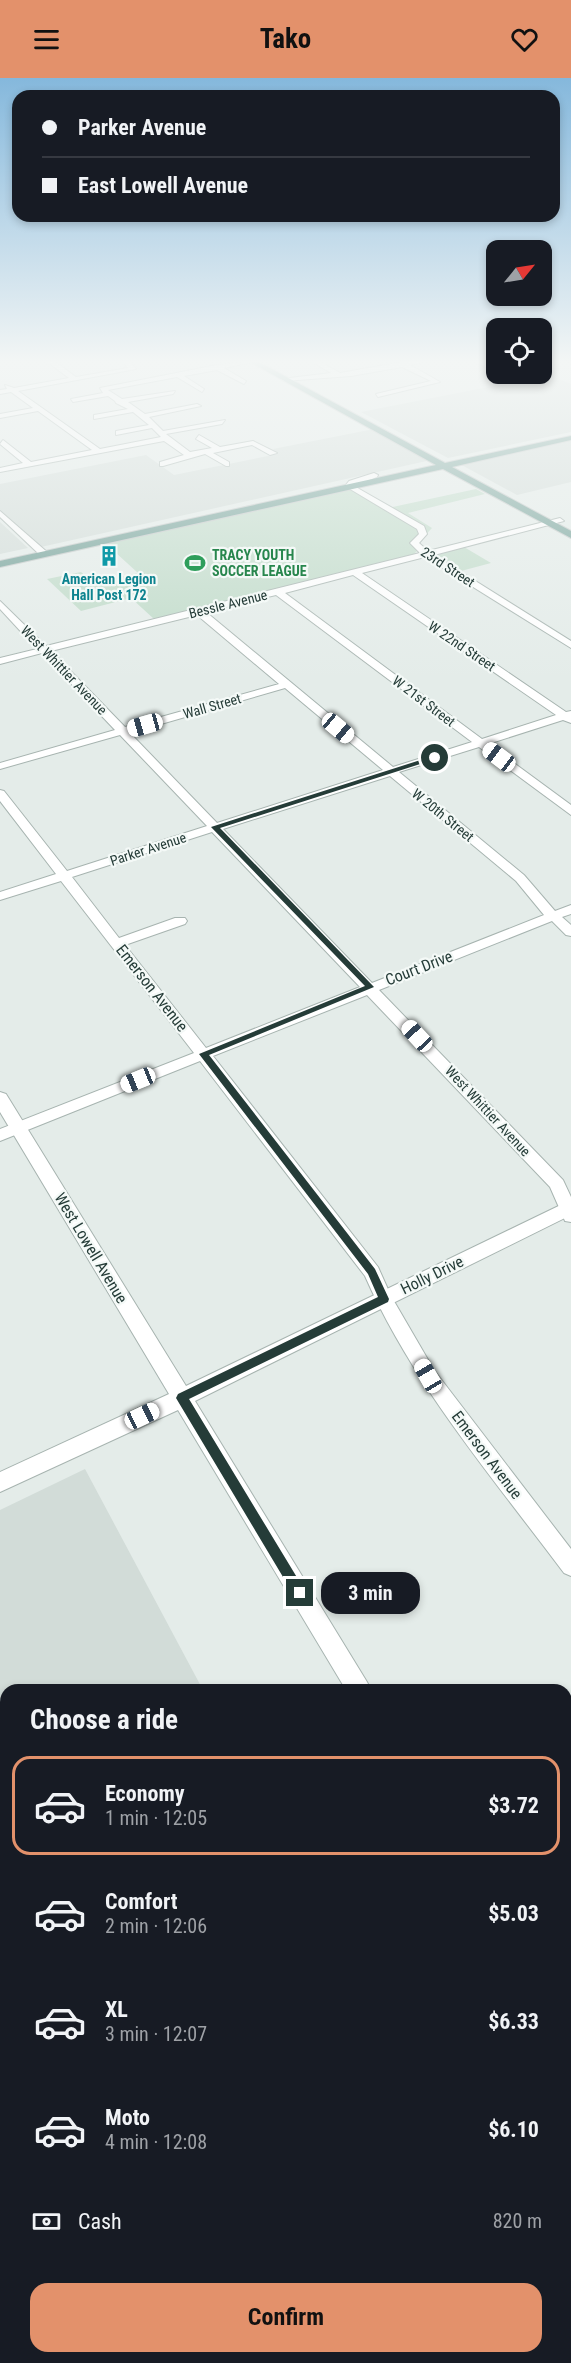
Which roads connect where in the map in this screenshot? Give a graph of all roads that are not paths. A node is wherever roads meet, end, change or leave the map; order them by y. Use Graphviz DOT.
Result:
graph roads {
  1 [pos="414,468"];
  2 [pos="422,468"];
  3 [pos="455,468"];
  4 [pos="456,468"];
  5 [pos="374,475"];
  6 [pos="349,486"];
  7 [pos="0,513"];
  8 [pos="560,521"];
  9 [pos="550,523"];
  10 [pos="571,526"];
  11 [pos="571,535"];
  12 [pos="42,552"];
  13 [pos="426,554"];
  14 [pos="0,558"];
  15 [pos="0,564"];
  16 [pos="354,572"];
  17 [pos="277,591"];
  18 [pos="0,604"];
  19 [pos="198,611"];
  20 [pos="571,645"];
  21 [pos="45,650"];
  22 [pos="0,661"];
  23 [pos="286,685"];
  24 [pos="569,717"];
  25 [pos="123,731"];
  26 [pos="481,744"];
  27 [pos="0,766"];
  28 [pos="390,771"];
  29 [pos="0,793"];
  30 [pos="571,811"];
  31 [pos="215,827"];
  32 [pos="64,876"];
  33 [pos="0,896"];
  34 [pos="571,909"];
  35 [pos="553,916"];
  36 [pos="180,921"];
  37 [pos="571,932"];
  38 [pos="117,943"];
  39 [pos="370,987"];
  40 [pos="204,1054"];
  41 [pos="0,1098"];
  42 [pos="18,1128"];
  43 [pos="0,1135"];
  44 [pos="570,1211"];
  45 [pos="384,1299"];
  46 [pos="182,1398"];
  47 [pos="0,1482"];
  48 [pos="571,1566"];
  49 [pos="355,1684"];
  1 -- 5 [label="main road"];
  2 -- 6 [label="main road"];
  3 -- 9 [label="main road"];
  4 -- 8 [label="main road"];
  5 -- 6 [label="street"];
  5 -- 12 [label="main road"];
  6 -- 12 [label="main road"];
  6 -- 13 [label="street, 23rd Street"];
  7 -- 12 [label="street"];
  8 -- 9 [label="street, Bessle Avenue"];
  8 -- 10 [label="main road"];
  9 -- 11 [label="main road"];
  9 -- 13 [label="street, Bessle Avenue"];
  12 -- 14 [label="main road"];
  12 -- 15 [label="main road"];
  13 -- 16 [label="street, Bessle Avenue"];
  13 -- 20 [label="street, 23rd Street"];
  16 -- 17 [label="street, Bessle Avenue"];
  16 -- 24 [label="street, W 22nd Street"];
  17 -- 19 [label="street, Bessle Avenue"];
  17 -- 26 [label="street, W 21st Street"];
  18 -- 21 [label="street, West Whittier Avenue"];
  19 -- 21 [label="street, Bessle Avenue"];
  19 -- 23 [label="street, W 20th Street"];
  21 -- 22 [label="street, Bessle Avenue"];
  21 -- 25 [label="street, West Whittier Avenue"];
  23 -- 25 [label="street, Wall Street"];
  23 -- 28 [label="street, W 20th Street"];
  24 -- 26 [label="street, Parker Avenue"];
  25 -- 27 [label="street, Wall Street"];
  25 -- 31 [label="street, West Whittier Avenue"];
  26 -- 28 [label="street, Parker Avenue"];
  26 -- 30 [label="street, W 21st Street"];
  28 -- 31 [label="street, Parker Avenue"];
  28 -- 35 [label="street, W 20th Street"];
  29 -- 32 [label="street, Emerson Avenue"];
  31 -- 32 [label="street, Parker Avenue"];
  31 -- 39 [label="street, West Whittier Avenue"];
  32 -- 33 [label="street, Parker Avenue"];
  32 -- 38 [label="street, Emerson Avenue"];
  34 -- 35 [label="street, Court Drive"];
  35 -- 37 [label="street, W 20th Street"];
  35 -- 39 [label="street, Court Drive"];
  36 -- 38 [label="street"];
  38 -- 40 [label="street, Emerson Avenue"];
  39 -- 40 [label="street, Court Drive"];
  39 -- 44 [label="street, West Whittier Avenue"];
  40 -- 42 [label="street, Court Drive"];
  40 -- 45 [label="street, Emerson Avenue"];
  41 -- 42 [label="street, West Lowell Avenue"];
  42 -- 43 [label="street, Court Drive"];
  42 -- 46 [label="street, West Lowell Avenue"];
  44 -- 45 [label="street, Holly Drive"];
  45 -- 46 [label="street, Holly Drive"];
  45 -- 48 [label="street, Emerson Avenue"];
  46 -- 47 [label="street, Holly Drive"];
  46 -- 49 [label="street, West Lowell Avenue"];
}
